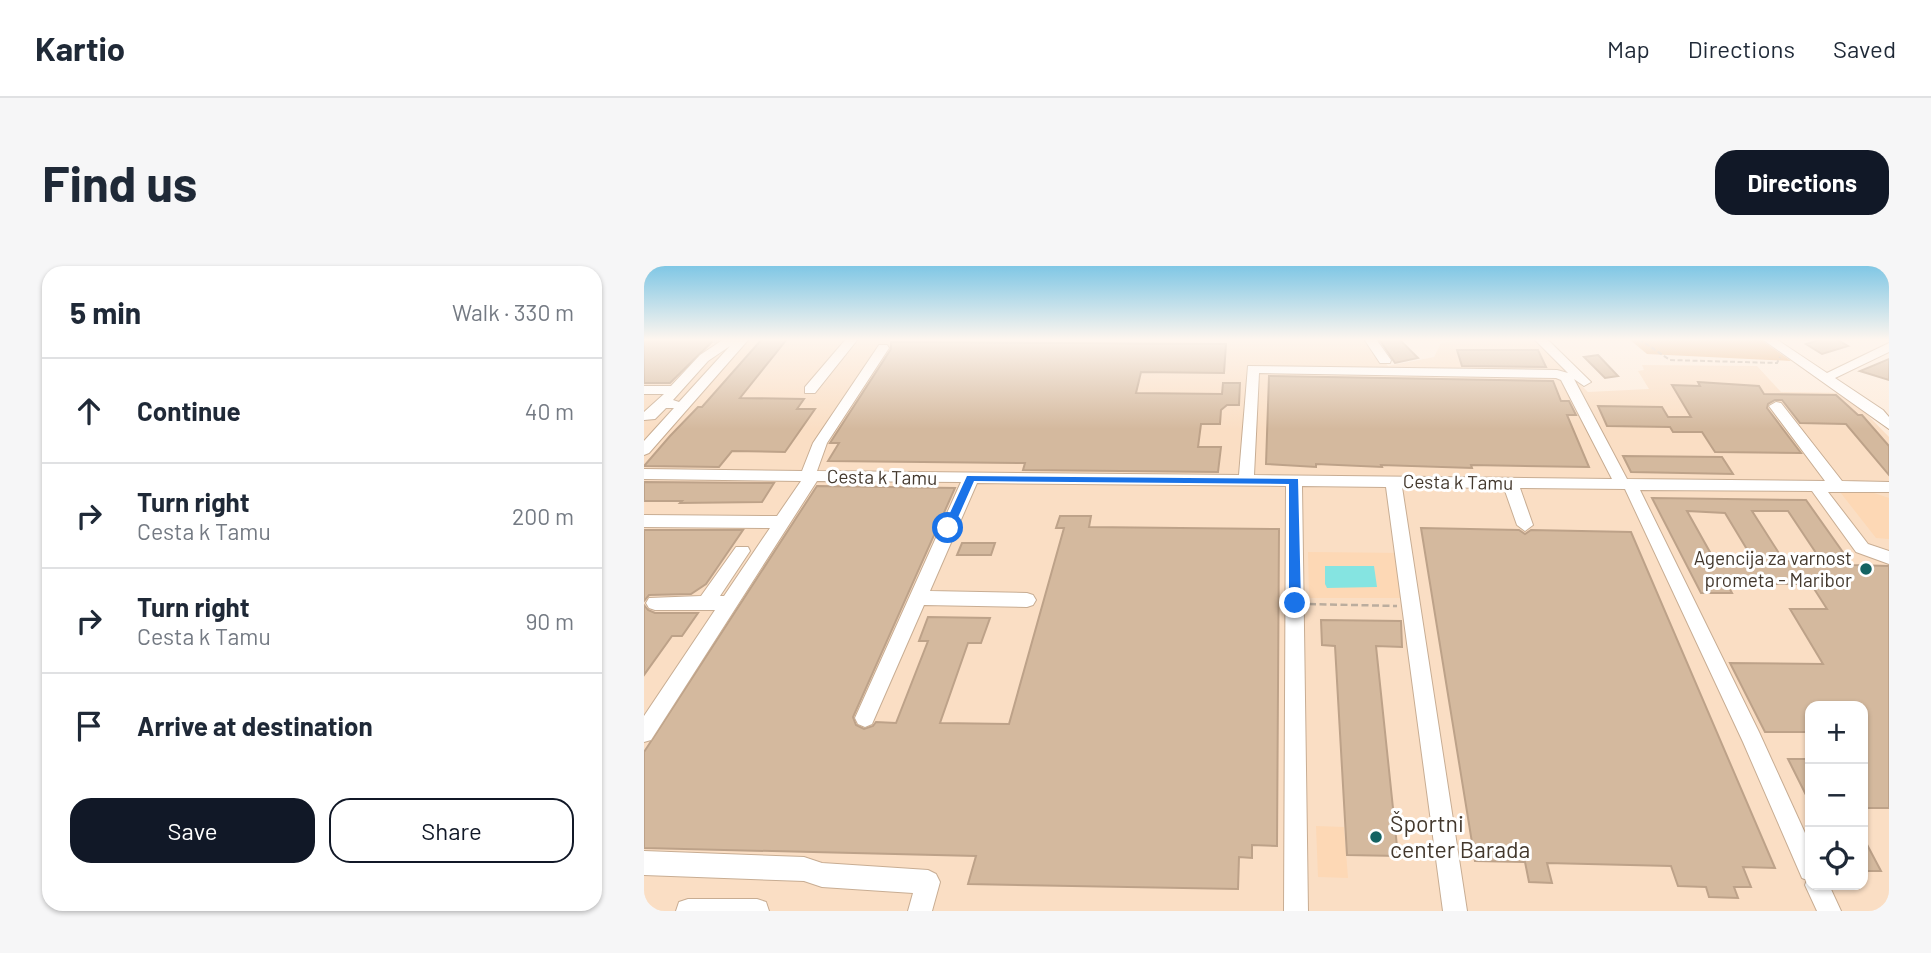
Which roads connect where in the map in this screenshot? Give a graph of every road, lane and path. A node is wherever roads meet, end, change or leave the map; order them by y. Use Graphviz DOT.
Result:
graph roads {
  1 [pos="694,369"];
  2 [pos="703,369"];
  3 [pos="715,369"];
  4 [pos="827,369"];
  5 [pos="869,369"];
  6 [pos="1253,369"];
  7 [pos="1259,369"];
  8 [pos="1570,369"];
  9 [pos="1812,369"];
  10 [pos="1835,369"];
  11 [pos="1821,375"];
  12 [pos="707,378"];
  13 [pos="1584,382"];
  14 [pos="644,390"];
  15 [pos="676,390"];
  16 [pos="810,390"];
  17 [pos="662,404"];
  18 [pos="684,404"];
  19 [pos="1776,406"];
  20 [pos="1883,415"];
  21 [pos="644,416"];
  22 [pos="1889,425"];
  23 [pos="644,450"];
  24 [pos="644,474"];
  25 [pos="809,476"];
  26 [pos="971,478"];
  27 [pos="1246,481"];
  28 [pos="1294,481"];
  29 [pos="1393,481"];
  30 [pos="1510,482"];
  31 [pos="1626,484"];
  32 [pos="1816,486"];
  33 [pos="1837,486"];
  34 [pos="1888,489"];
  35 [pos="644,521"];
  36 [pos="782,522"];
  37 [pos="1525,526"];
  38 [pos="742,551"];
  39 [pos="1889,558"];
  40 [pos="916,598"];
  41 [pos="1027,600"];
  42 [pos="655,603"];
  43 [pos="706,603"];
  44 [pos="729,603"];
  45 [pos="1302,604"];
  46 [pos="1411,607"];
  47 [pos="865,718"];
  48 [pos="644,733"];
  49 [pos="1805,859"];
  50 [pos="644,863"];
  51 [pos="1819,890"];
  52 [pos="688,911"];
  53 [pos="757,911"];
  54 [pos="920,911"];
  55 [pos="1296,911"];
  56 [pos="1455,911"];
  57 [pos="1829,911"];
  1 -- 15 [label="street"];
  2 -- 12 [label="street"];
  3 -- 12 [label="street"];
  4 -- 16 [label="street"];
  5 -- 25 [label="street"];
  6 -- 27 [label="street"];
  7 -- 31 [label="street"];
  8 -- 13 [label="street"];
  9 -- 11 [label="street"];
  10 -- 11 [label="street"];
  11 -- 20 [label="street"];
  12 -- 18 [label="street"];
  14 -- 15 [label="street"];
  15 -- 17 [label="street"];
  17 -- 18 [label="street"];
  17 -- 21 [label="street"];
  18 -- 23 [label="street"];
  19 -- 33 [label="street"];
  20 -- 22 [label="street"];
  24 -- 25 [label="street, Cesta k Tamu"];
  25 -- 26 [label="street, Cesta k Tamu"];
  25 -- 36 [label="street, Cesta k Tamu"];
  26 -- 27 [label="street, Cesta k Tamu"];
  26 -- 40 [label="street"];
  27 -- 28 [label="street, Cesta k Tamu"];
  28 -- 29 [label="street, Cesta k Tamu"];
  28 -- 55 [label="street"];
  29 -- 30 [label="street, Cesta k Tamu"];
  29 -- 46 [label="street"];
  30 -- 31 [label="street, Cesta k Tamu"];
  30 -- 37 [label="street"];
  31 -- 32 [label="street, Cesta k Tamu"];
  31 -- 49 [label="street"];
  32 -- 33 [label="street, Cesta k Tamu"];
  32 -- 39 [label="street"];
  33 -- 34 [label="street, Cesta k Tamu"];
  35 -- 36 [label="street"];
  36 -- 44 [label="street, Cesta k Tamu"];
  38 -- 43 [label="street"];
  40 -- 41 [label="street"];
  40 -- 47 [label="street"];
  42 -- 43 [label="street"];
  43 -- 44 [label="street"];
  44 -- 48 [label="street, Cesta k Tamu"];
  45 -- 46 [label="path"];
  46 -- 56 [label="street"];
  50 -- 54 [label="street"];
  51 -- 57 [label="street"];
  52 -- 53 [label="street"];
}
